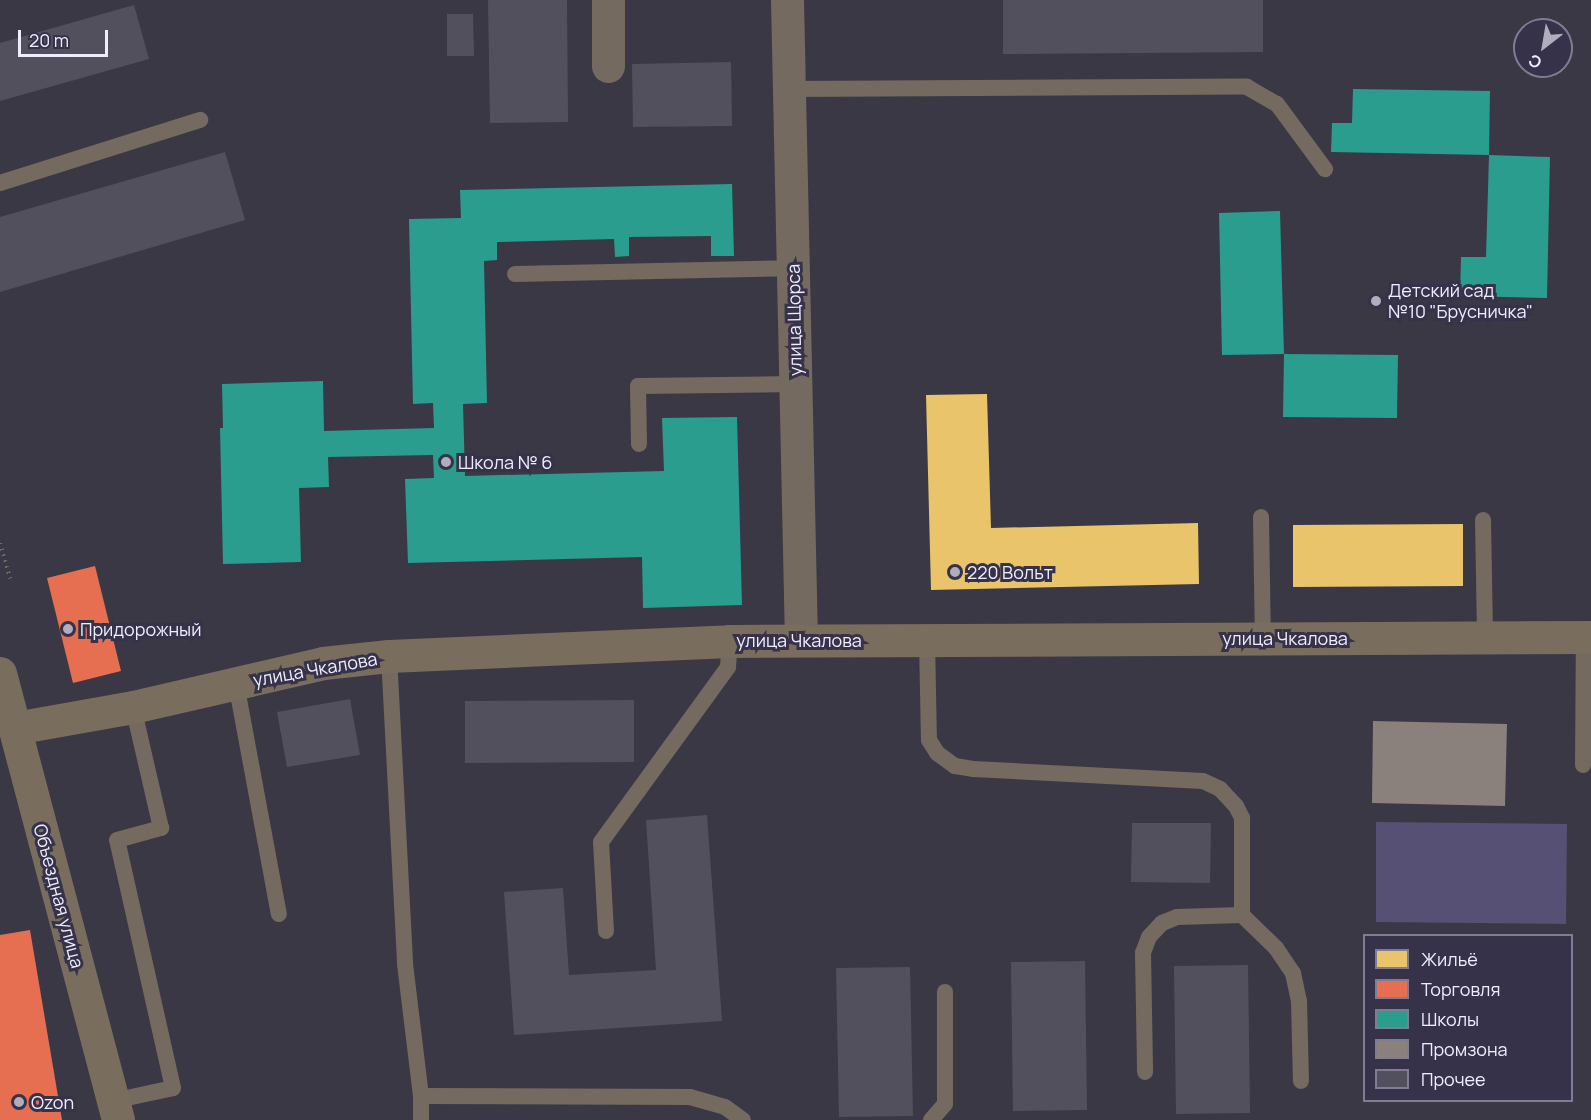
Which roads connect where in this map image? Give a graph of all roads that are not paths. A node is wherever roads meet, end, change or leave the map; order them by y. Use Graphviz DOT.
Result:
graph roads {
  1 [pos="608,0"];
  2 [pos="787,0"];
  3 [pos="608,66"];
  4 [pos="789,89"];
  5 [pos="200,120"];
  6 [pos="1325,169"];
  7 [pos="0,183"];
  8 [pos="793,268"];
  9 [pos="515,274"];
  10 [pos="796,384"];
  11 [pos="639,444"];
  12 [pos="1261,517"];
  13 [pos="1484,520"];
  14 [pos="1485,637"];
  15 [pos="1588,637"];
  16 [pos="1263,638"];
  17 [pos="927,639"];
  18 [pos="730,640"];
  19 [pos="801,640"];
  20 [pos="389,656"];
  21 [pos="0,673"];
  22 [pos="236,683"];
  23 [pos="133,707"];
  24 [pos="7,730"];
  25 [pos="1583,765"];
  26 [pos="279,914"];
  27 [pos="1242,915"];
  28 [pos="606,931"];
  29 [pos="945,992"];
  30 [pos="1145,1072"];
  31 [pos="1301,1081"];
  32 [pos="421,1096"];
  33 [pos="115,1111"];
  34 [pos="422,1120"];
  35 [pos="742,1120"];
  36 [pos="931,1120"];
  1 -- 3 [label="street"];
  2 -- 4 [label="street, улица Щорса"];
  4 -- 6 [label="lane"];
  4 -- 8 [label="street, улица Щорса"];
  5 -- 7 [label="lane"];
  8 -- 9 [label="lane"];
  8 -- 10 [label="street, улица Щорса"];
  10 -- 11 [label="lane"];
  10 -- 19 [label="street, улица Щорса"];
  12 -- 16 [label="lane"];
  13 -- 14 [label="lane"];
  14 -- 15 [label="street, улица Чкалова"];
  14 -- 16 [label="street, улица Чкалова"];
  15 -- 25 [label="lane"];
  16 -- 17 [label="street, улица Чкалова"];
  17 -- 19 [label="street, улица Чкалова"];
  17 -- 27 [label="lane"];
  18 -- 19 [label="street, улица Чкалова"];
  18 -- 20 [label="street, улица Чкалова"];
  18 -- 28 [label="lane"];
  20 -- 22 [label="street, улица Чкалова"];
  20 -- 32 [label="lane"];
  21 -- 24 [label="street, Объездная улица"];
  22 -- 23 [label="street, улица Чкалова"];
  22 -- 26 [label="lane"];
  23 -- 24 [label="street, улица Чкалова"];
  23 -- 33 [label="lane"];
  24 -- 33 [label="street, Объездная улица"];
  27 -- 30 [label="lane"];
  27 -- 31 [label="lane"];
  29 -- 36 [label="lane"];
  32 -- 34 [label="lane"];
  32 -- 35 [label="lane"];
}
